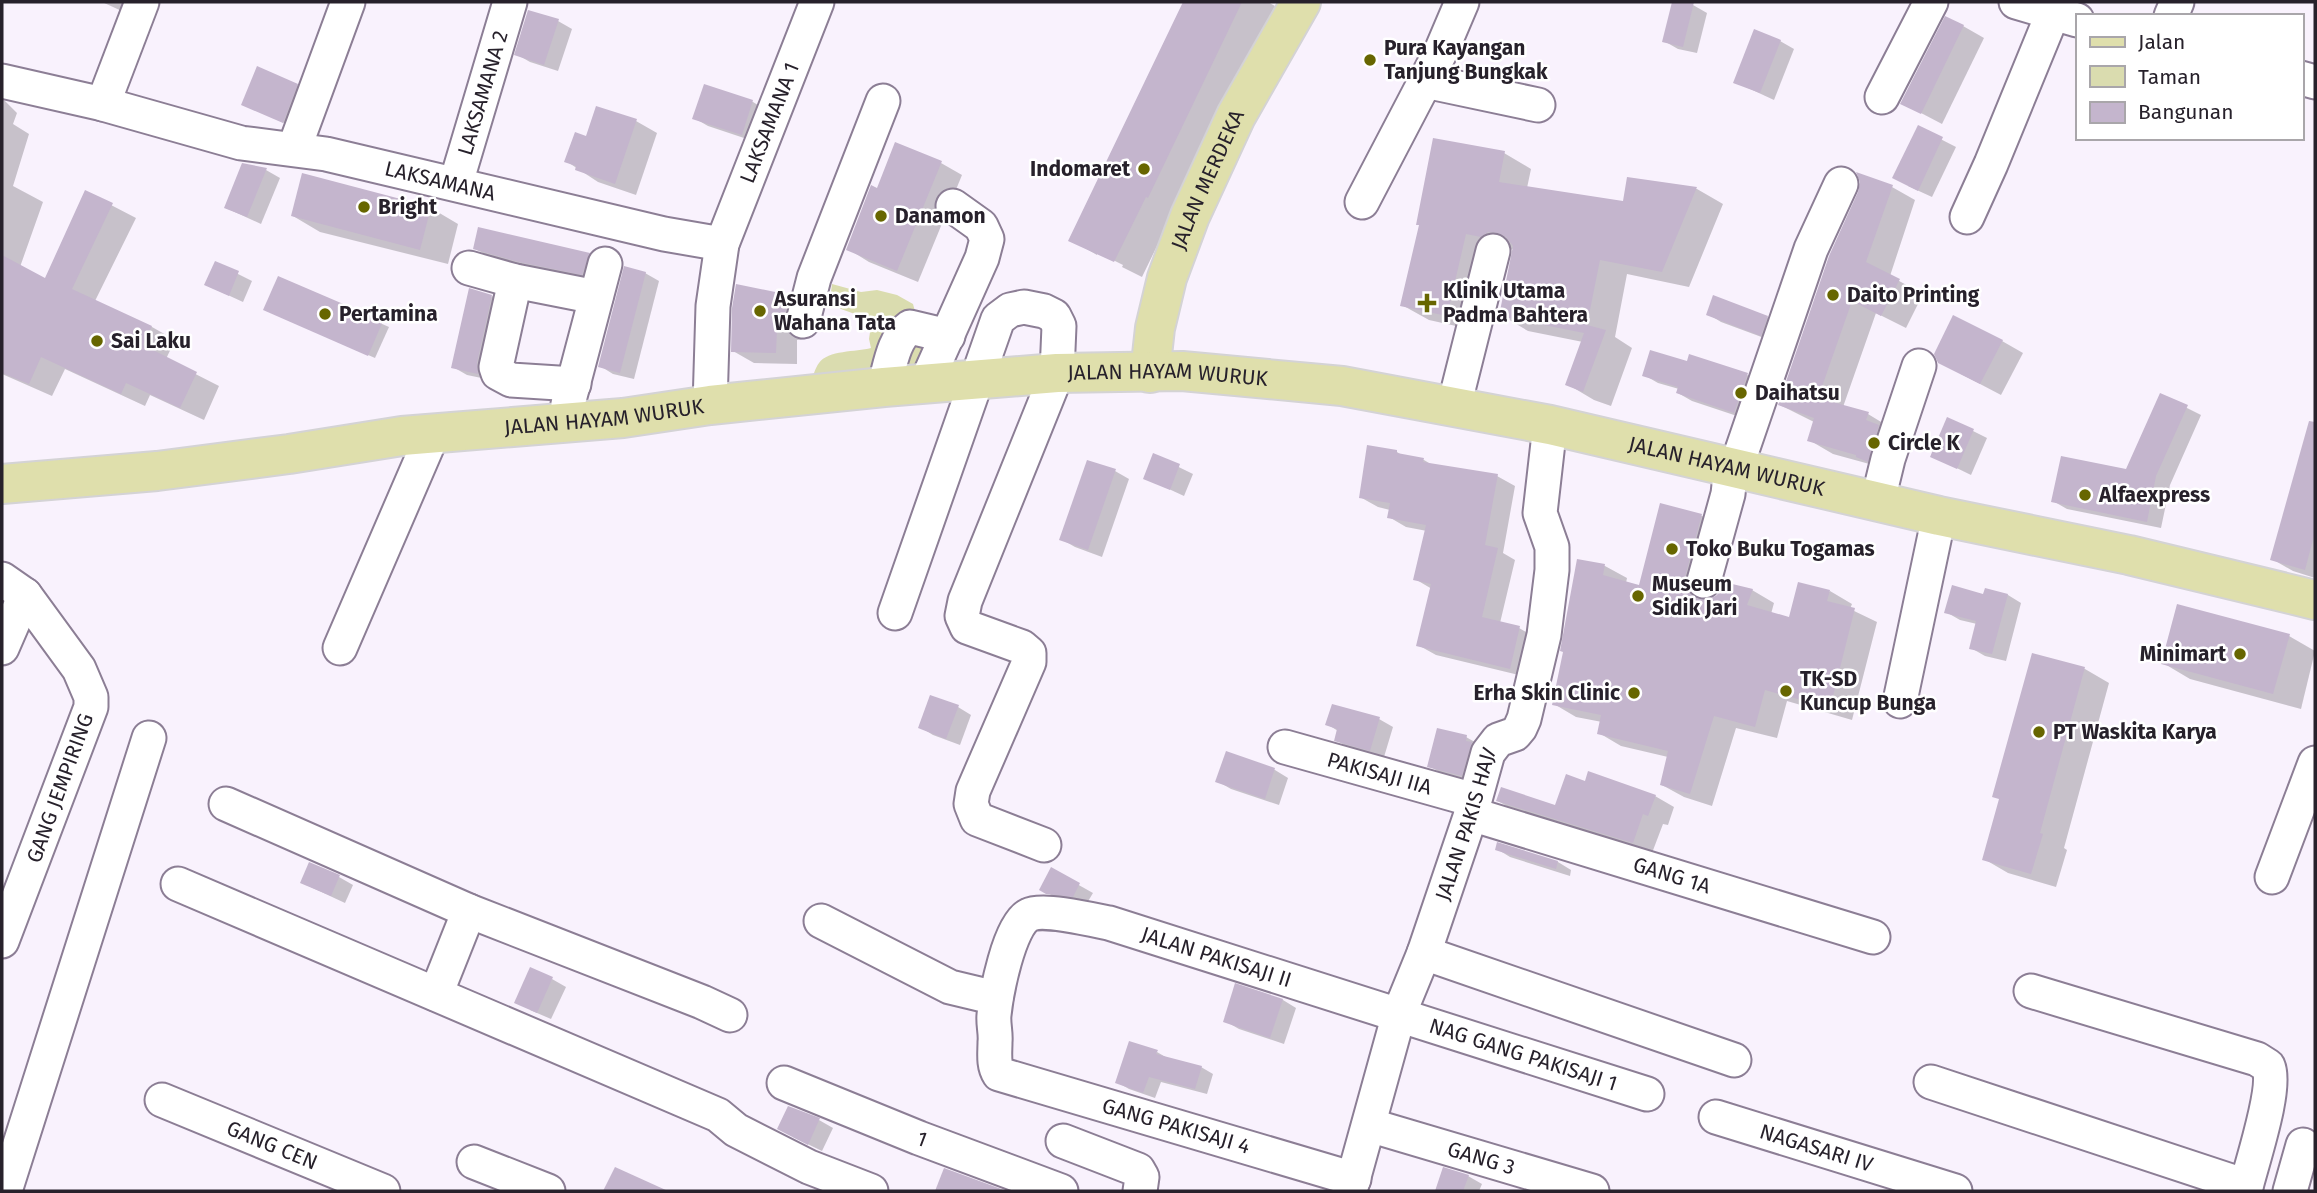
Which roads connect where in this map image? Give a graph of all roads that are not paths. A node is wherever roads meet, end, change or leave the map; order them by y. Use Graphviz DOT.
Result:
graph roads {
  1 [pos="142,2"];
  2 [pos="348,2"];
  3 [pos="510,2"];
  4 [pos="817,2"];
  5 [pos="1301,2"];
  6 [pos="1462,2"];
  7 [pos="1931,2"];
  8 [pos="2016,2"];
  9 [pos="2065,16"];
  10 [pos="2,81"];
  11 [pos="1425,81"];
  12 [pos="1882,97"];
  13 [pos="883,101"];
  14 [pos="103,104"];
  15 [pos="1538,105"];
  16 [pos="294,149"];
  17 [pos="456,183"];
  18 [pos="1841,184"];
  19 [pos="1362,202"];
  20 [pos="953,206"];
  21 [pos="1967,217"];
  22 [pos="722,244"];
  23 [pos="1493,251"];
  24 [pos="605,264"];
  25 [pos="469,268"];
  26 [pos="515,281"];
  27 [pos="596,298"];
  28 [pos="803,321"];
  29 [pos="948,336"];
  30 [pos="1919,366"];
  31 [pos="1057,373"];
  32 [pos="1150,373"];
  33 [pos="978,379"];
  34 [pos="926,383"];
  35 [pos="574,384"];
  36 [pos="884,387"];
  37 [pos="710,405"];
  38 [pos="1454,406"];
  39 [pos="564,424"];
  40 [pos="1550,425"];
  41 [pos="433,433"];
  42 [pos="1733,467"];
  43 [pos="2,484"];
  44 [pos="1878,500"];
  45 [pos="1939,516"];
  46 [pos="1704,581"];
  47 [pos="14,587"];
  48 [pos="2315,600"];
  49 [pos="895,613"];
  50 [pos="2,648"];
  51 [pos="340,648"];
  52 [pos="1900,701"];
  53 [pos="149,738"];
  54 [pos="1285,747"];
  55 [pos="2315,763"];
  56 [pos="226,804"];
  57 [pos="1473,807"];
  58 [pos="1044,845"];
  59 [pos="2272,877"];
  60 [pos="178,884"];
  61 [pos="470,911"];
  62 [pos="821,921"];
  63 [pos="1873,937"];
  64 [pos="2,941"];
  65 [pos="1424,953"];
  66 [pos="2031,990"];
  67 [pos="436,994"];
  68 [pos="996,998"];
  69 [pos="1399,1014"];
  70 [pos="730,1015"];
  71 [pos="1734,1060"];
  72 [pos="1931,1082"];
  73 [pos="784,1083"];
  74 [pos="1647,1094"];
  75 [pos="162,1100"];
  76 [pos="1716,1116"];
  77 [pos="1369,1125"];
  78 [pos="1063,1141"];
  79 [pos="2303,1145"];
  80 [pos="474,1162"];
  81 [pos="1352,1185"];
  82 [pos="2245,1188"];
  83 [pos="5,1191"];
  84 [pos="383,1191"];
  85 [pos="548,1191"];
  86 [pos="871,1191"];
  87 [pos="1061,1191"];
  88 [pos="1140,1191"];
  89 [pos="1592,1191"];
  90 [pos="1955,1191"];
  91 [pos="2290,1191"];
  1 -- 14 [label="street"];
  2 -- 16 [label="street"];
  3 -- 17 [label="street, LAKSAMANA 2"];
  4 -- 22 [label="street, LAKSAMANA 1"];
  5 -- 32 [label="main road, JALAN MERDEKA"];
  6 -- 11 [label="street"];
  7 -- 12 [label="street"];
  8 -- 9 [label="street"];
  9 -- 21 [label="street"];
  10 -- 14 [label="street, LAKSAMANA"];
  11 -- 15 [label="street"];
  11 -- 19 [label="street"];
  13 -- 28 [label="street"];
  14 -- 16 [label="street, LAKSAMANA"];
  16 -- 17 [label="street, LAKSAMANA"];
  17 -- 22 [label="street, LAKSAMANA"];
  18 -- 42 [label="street"];
  20 -- 29 [label="street"];
  22 -- 37 [label="street"];
  23 -- 38 [label="street"];
  24 -- 27 [label="street"];
  25 -- 26 [label="street"];
  26 -- 27 [label="street"];
  26 -- 35 [label="street"];
  27 -- 35 [label="street"];
  29 -- 34 [label="street"];
  29 -- 36 [label="street"];
  30 -- 44 [label="street"];
  31 -- 32 [label="main road, JALAN HAYAM WURUK"];
  31 -- 33 [label="main road, JALAN HAYAM WURUK"];
  31 -- 33 [label="street"];
  31 -- 58 [label="street"];
  32 -- 38 [label="main road, JALAN HAYAM WURUK"];
  33 -- 34 [label="main road, JALAN HAYAM WURUK"];
  33 -- 49 [label="street"];
  34 -- 36 [label="main road, JALAN HAYAM WURUK"];
  35 -- 39 [label="street"];
  36 -- 37 [label="main road, JALAN HAYAM WURUK"];
  37 -- 39 [label="main road, JALAN HAYAM WURUK"];
  38 -- 40 [label="main road, JALAN HAYAM WURUK"];
  39 -- 41 [label="main road, JALAN HAYAM WURUK"];
  40 -- 42 [label="main road, JALAN HAYAM WURUK"];
  40 -- 57 [label="street, JALAN PAKIS HAJI"];
  41 -- 43 [label="main road, JALAN HAYAM WURUK"];
  41 -- 51 [label="street"];
  42 -- 44 [label="main road, JALAN HAYAM WURUK"];
  42 -- 46 [label="street"];
  44 -- 45 [label="main road, JALAN HAYAM WURUK"];
  45 -- 48 [label="main road, JALAN HAYAM WURUK"];
  45 -- 52 [label="street"];
  47 -- 50 [label="street"];
  47 -- 64 [label="street, GANG JEMPIRING"];
  53 -- 83 [label="street"];
  54 -- 57 [label="street, PAKISAJI IIA"];
  55 -- 59 [label="street"];
  56 -- 61 [label="street"];
  57 -- 63 [label="street, GANG 1A"];
  57 -- 65 [label="street, JALAN PAKIS HAJI"];
  60 -- 67 [label="street"];
  61 -- 67 [label="street"];
  61 -- 70 [label="street"];
  62 -- 68 [label="street"];
  65 -- 69 [label="street, JALAN PAKIS HAJI"];
  65 -- 71 [label="street"];
  66 -- 82 [label="street"];
  67 -- 86 [label="street"];
  68 -- 69 [label="street, JALAN PAKISAJI II"];
  68 -- 81 [label="street, GANG PAKISAJI 4"];
  69 -- 74 [label="street, NAG GANG PAKISAJI 1"];
  69 -- 77 [label="street, JALAN PAKIS HAJI"];
  72 -- 82 [label="street"];
  73 -- 87 [label="street, 1"];
  75 -- 84 [label="street, GANG CEN"];
  76 -- 90 [label="street, NAGASARI IV"];
  77 -- 81 [label="street, JALAN PAKIS HAJI"];
  77 -- 89 [label="street, GANG 3"];
  78 -- 88 [label="street"];
  79 -- 91 [label="street"];
  80 -- 85 [label="street"];
}
